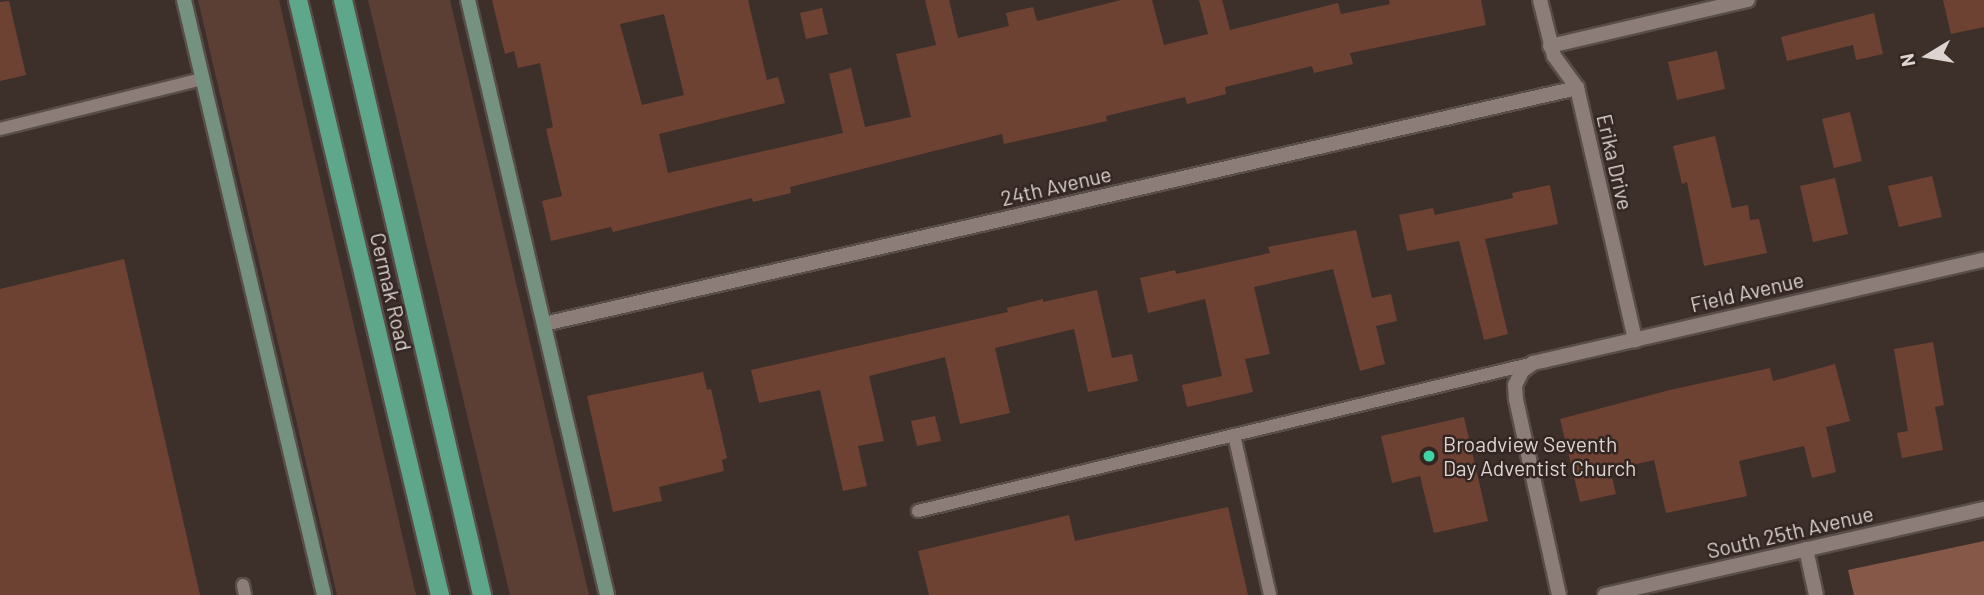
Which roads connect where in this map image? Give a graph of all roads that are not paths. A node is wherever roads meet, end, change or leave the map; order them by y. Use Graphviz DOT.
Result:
graph roads {
  1 [pos="184,0"];
  2 [pos="298,0"];
  3 [pos="343,0"];
  4 [pos="468,0"];
  5 [pos="1540,0"];
  6 [pos="1748,0"];
  7 [pos="1550,46"];
  8 [pos="202,79"];
  9 [pos="1577,88"];
  10 [pos="0,129"];
  11 [pos="1984,260"];
  12 [pos="544,324"];
  13 [pos="1634,340"];
  14 [pos="1527,367"];
  15 [pos="1234,435"];
  16 [pos="1984,509"];
  17 [pos="918,511"];
  18 [pos="1806,549"];
  19 [pos="324,595"];
  20 [pos="440,595"];
  21 [pos="482,595"];
  22 [pos="607,595"];
  23 [pos="1270,595"];
  24 [pos="1559,595"];
  25 [pos="1605,595"];
  26 [pos="1816,595"];
  1 -- 8 [label="main road"];
  2 -- 20 [label="main road, Cermak Road"];
  3 -- 21 [label="main road, Cermak Road"];
  4 -- 12 [label="main road"];
  5 -- 7 [label="street, Erika Drive"];
  6 -- 7 [label="street"];
  7 -- 9 [label="street, Erika Drive"];
  8 -- 10 [label="lane"];
  8 -- 19 [label="main road"];
  9 -- 12 [label="street, 24th Avenue"];
  9 -- 13 [label="street, Erika Drive"];
  11 -- 13 [label="street, Field Avenue"];
  12 -- 22 [label="main road"];
  13 -- 14 [label="street, Field Avenue"];
  14 -- 15 [label="lane"];
  14 -- 24 [label="street"];
  15 -- 17 [label="lane"];
  15 -- 23 [label="lane"];
  16 -- 18 [label="street, South 25th Avenue"];
  18 -- 25 [label="street, South 25th Avenue"];
  18 -- 26 [label="street"];
}
